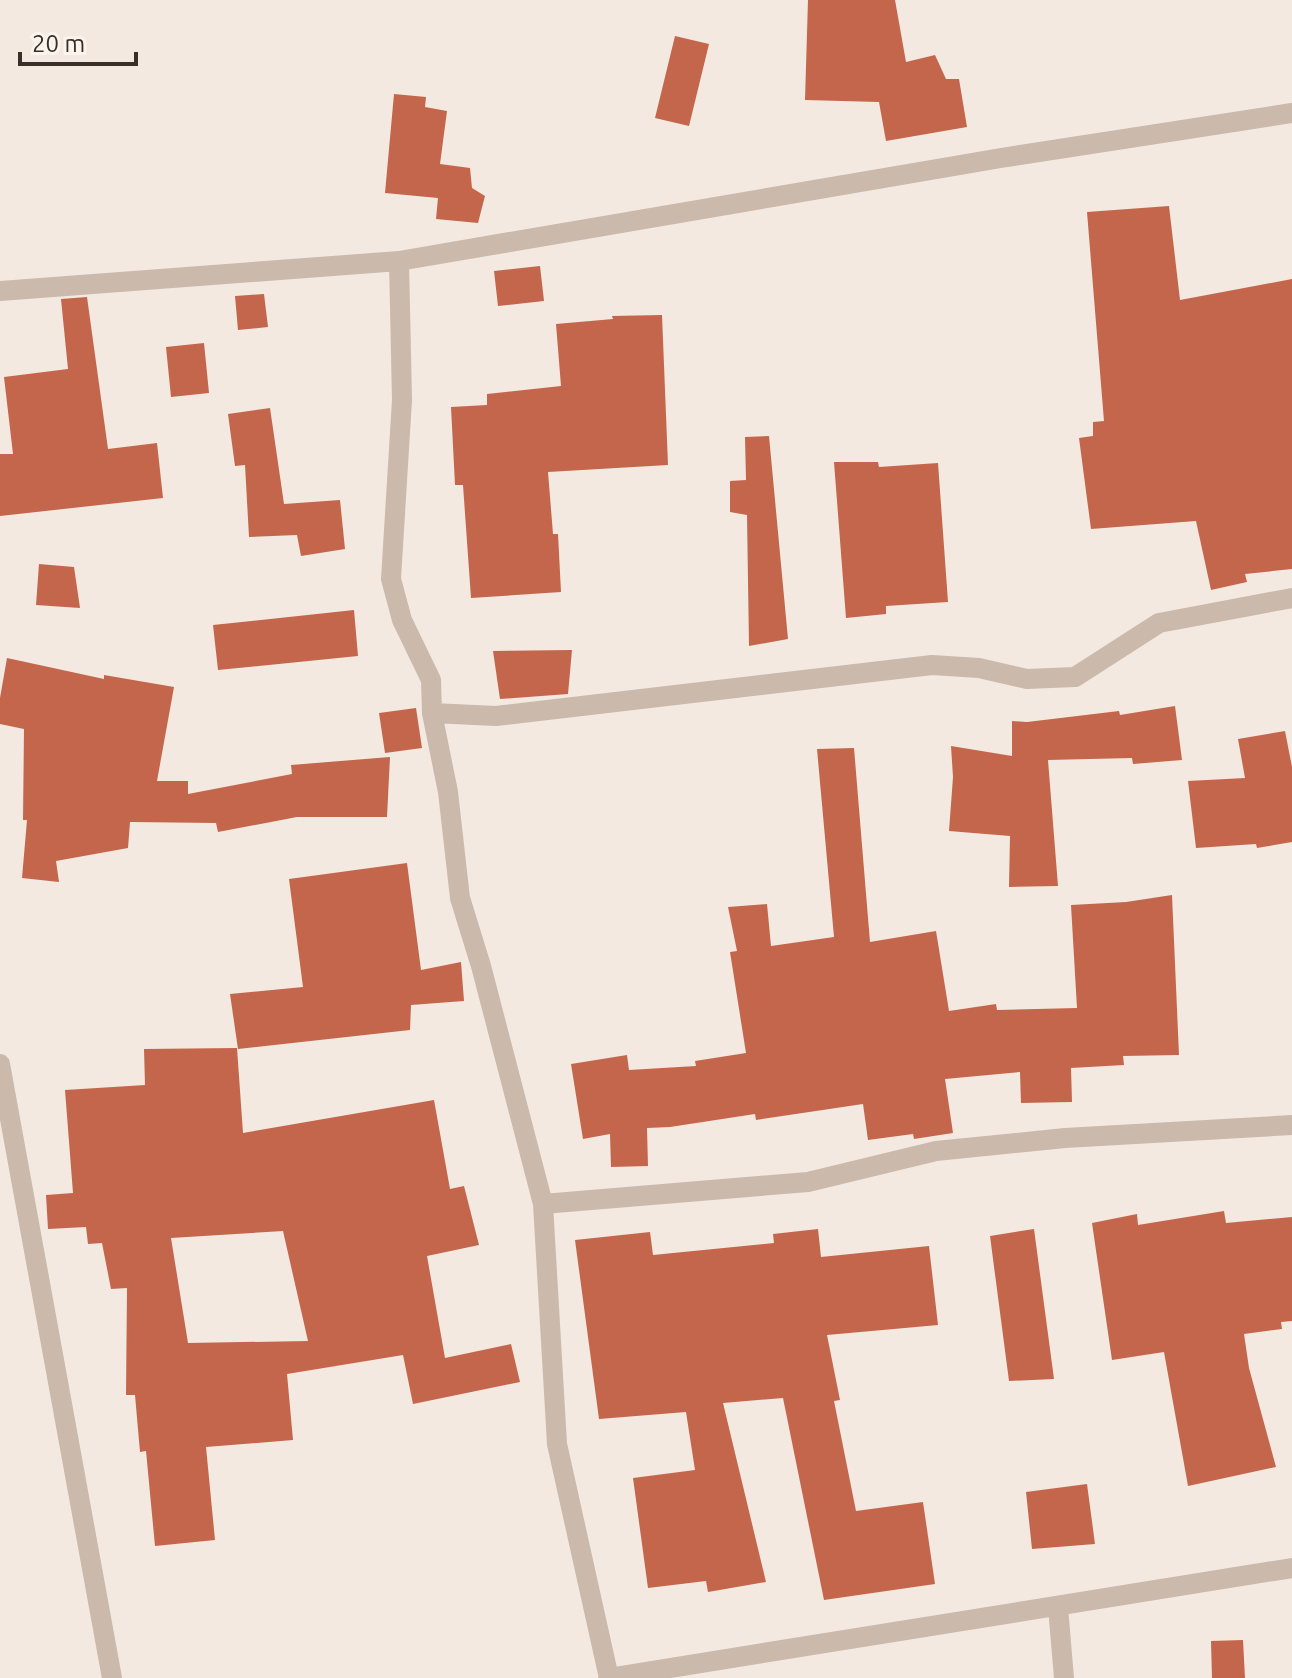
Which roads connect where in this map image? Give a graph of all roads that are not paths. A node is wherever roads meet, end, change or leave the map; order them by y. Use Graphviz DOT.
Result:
graph roads {
  1 [pos="1292,113"];
  2 [pos="399,261"];
  3 [pos="0,291"];
  4 [pos="1292,598"];
  5 [pos="432,713"];
  6 [pos="0,1064"];
  7 [pos="1292,1125"];
  8 [pos="543,1204"];
  9 [pos="1292,1568"];
  10 [pos="1058,1607"];
  11 [pos="112,1678"];
  12 [pos="609,1678"];
  13 [pos="1064,1678"];
  1 -- 2 [label="street"];
  2 -- 3 [label="street"];
  2 -- 5 [label="street"];
  4 -- 5 [label="street"];
  5 -- 8 [label="street"];
  6 -- 11 [label="street"];
  7 -- 8 [label="street"];
  8 -- 12 [label="street"];
  9 -- 10 [label="street"];
  10 -- 12 [label="street"];
  10 -- 13 [label="street"];
}
